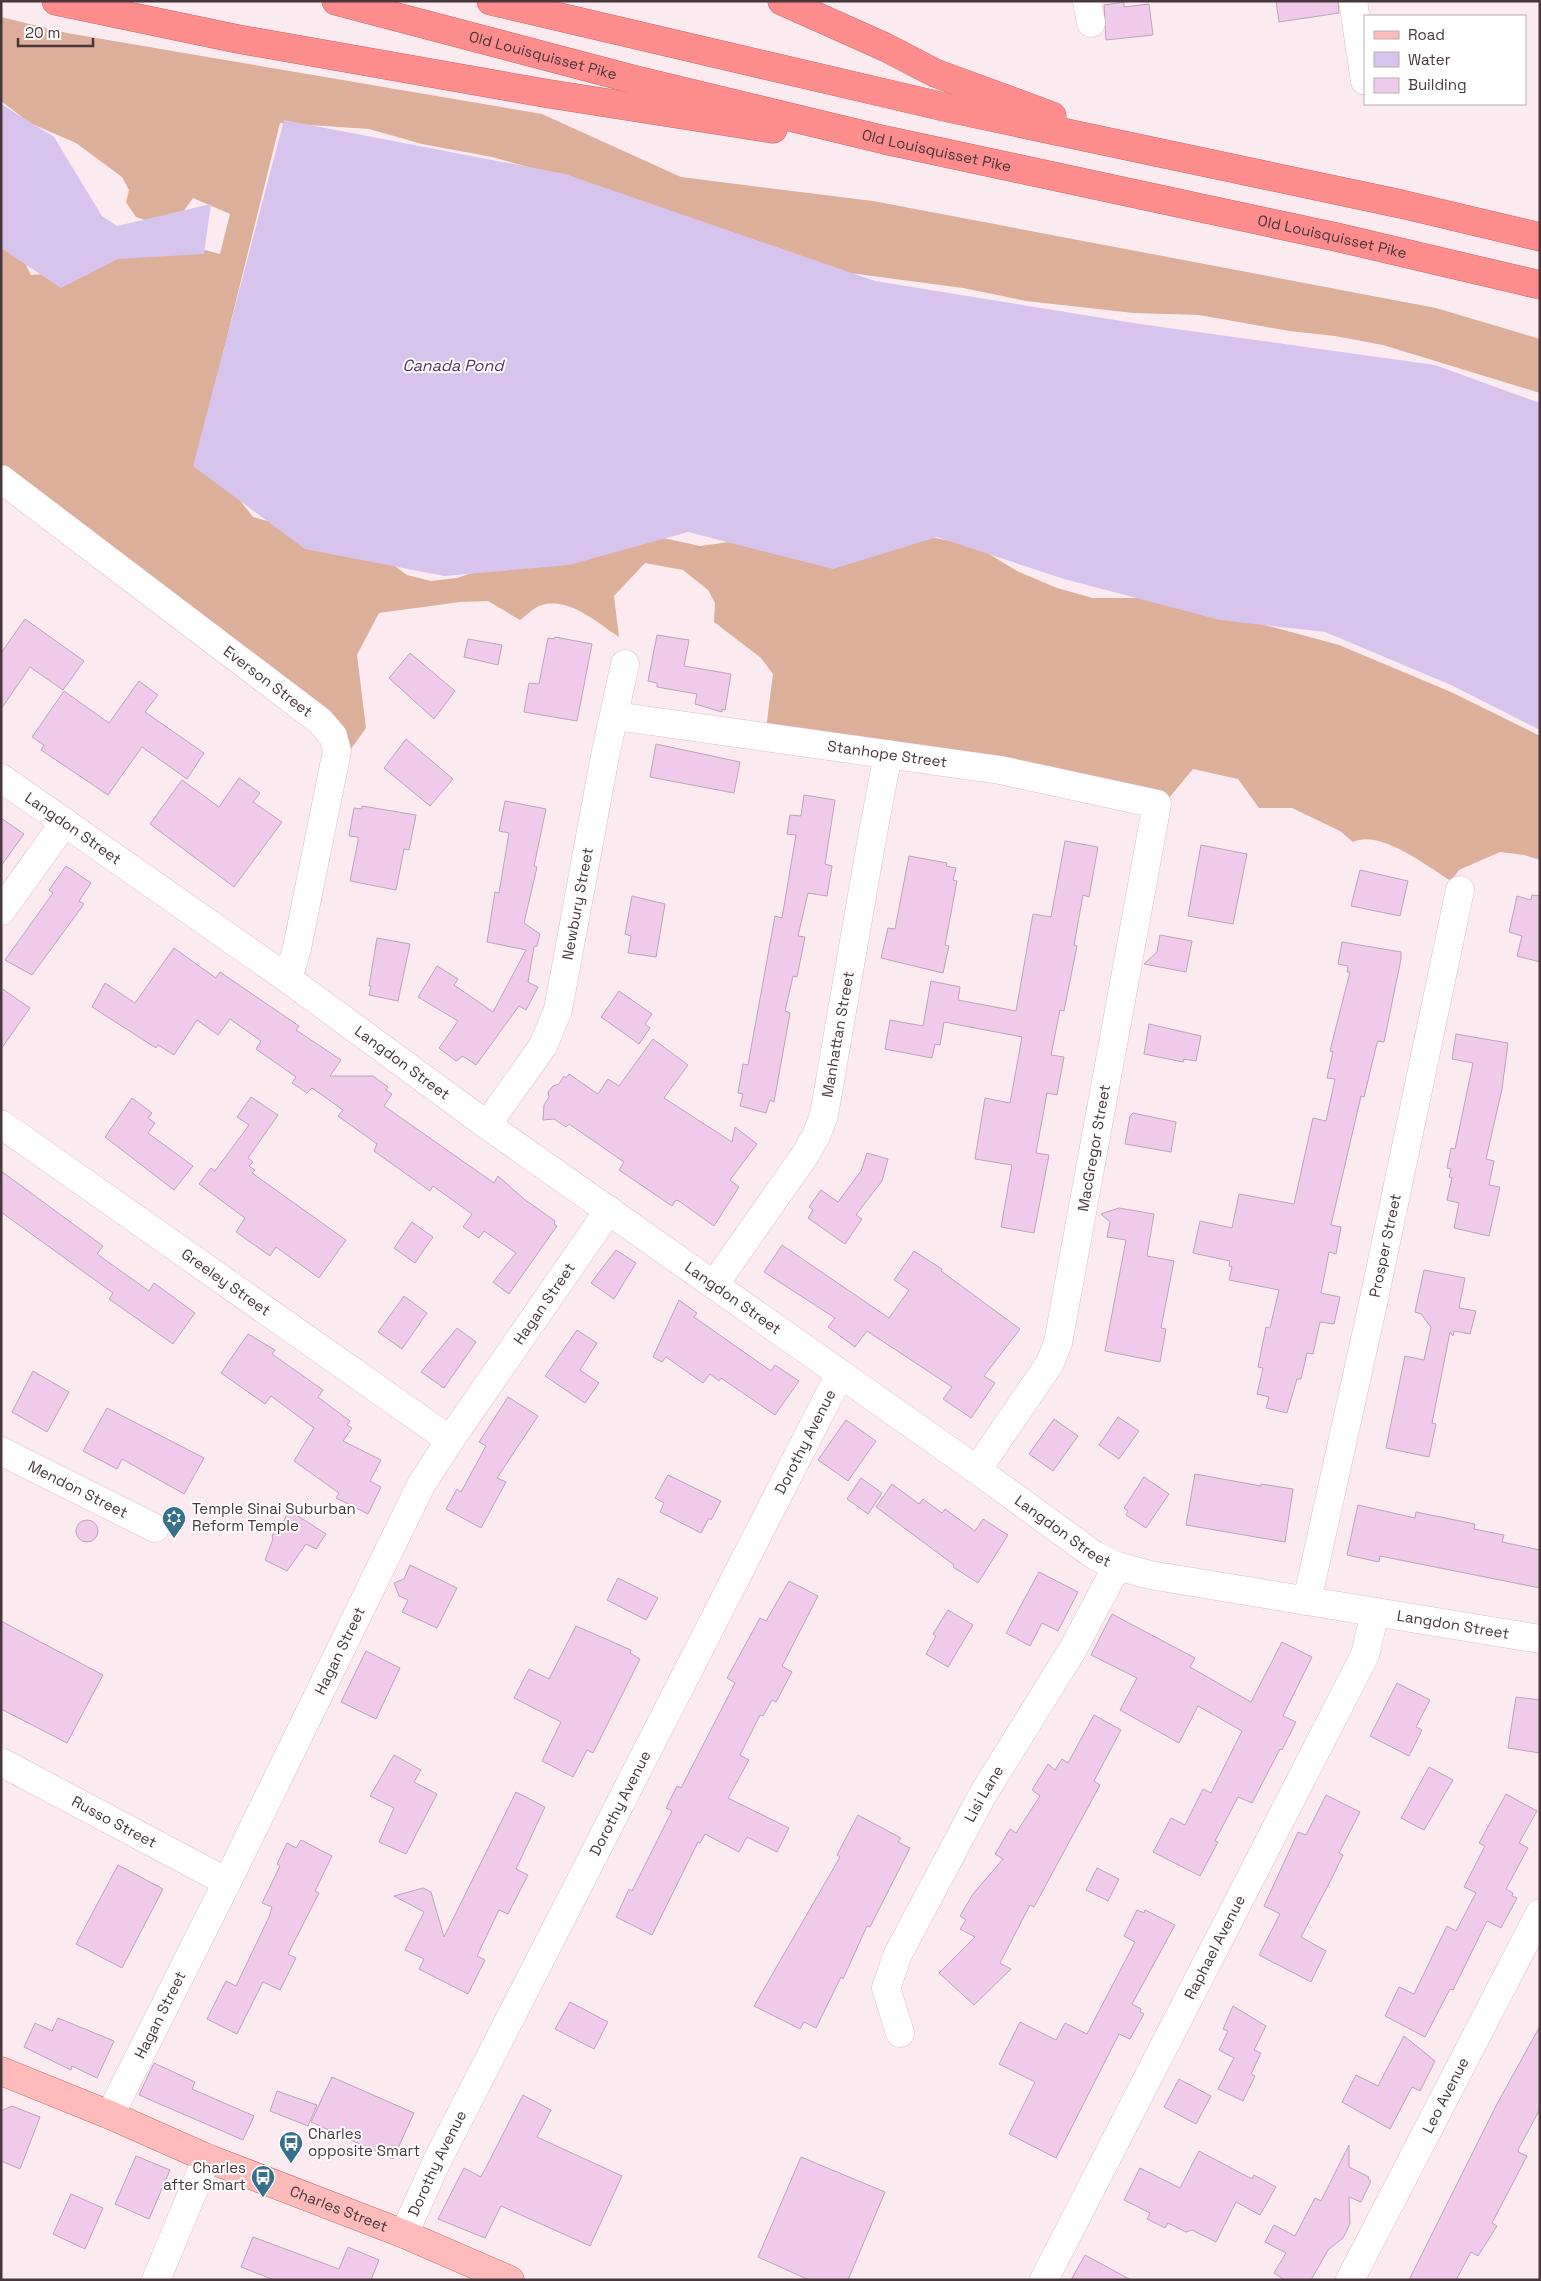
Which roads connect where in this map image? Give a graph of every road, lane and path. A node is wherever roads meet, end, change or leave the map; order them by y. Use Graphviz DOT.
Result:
graph roads {
  1 [pos="56,1"];
  2 [pos="336,1"];
  3 [pos="491,1"];
  4 [pos="782,1"];
  5 [pos="1353,1"];
  6 [pos="1364,74"];
  7 [pos="1113,142"];
  8 [pos="1026,172"];
  9 [pos="1540,237"];
  10 [pos="1540,285"];
  11 [pos="1,479"];
  12 [pos="624,664"];
  13 [pos="615,716"];
  14 [pos="888,754"];
  15 [pos="1,778"];
  16 [pos="1158,804"];
  17 [pos="64,822"];
  18 [pos="1460,890"];
  19 [pos="1,911"];
  20 [pos="288,979"];
  21 [pos="1,1124"];
  22 [pos="487,1125"];
  23 [pos="608,1210"];
  24 [pos="714,1285"];
  25 [pos="840,1374"];
  26 [pos="450,1440"];
  27 [pos="1,1451"];
  28 [pos="977,1470"];
  29 [pos="155,1528"];
  30 [pos="1117,1566"];
  31 [pos="1307,1601"];
  32 [pos="1375,1612"];
  33 [pos="1540,1639"];
  34 [pos="1,1762"];
  35 [pos="227,1882"];
  36 [pos="1538,1918"];
  37 [pos="900,2033"];
  38 [pos="1,2071"];
  39 [pos="110,2114"];
  40 [pos="206,2158"];
  41 [pos="404,2234"];
  42 [pos="156,2280"];
  43 [pos="510,2280"];
  44 [pos="1044,2280"];
  45 [pos="1350,2280"];
  1 -- 8 [label="highway"];
  2 -- 8 [label="highway, Old Louisquisset Pike"];
  3 -- 7 [label="highway"];
  4 -- 7 [label="highway"];
  5 -- 6 [label="street"];
  7 -- 9 [label="highway"];
  8 -- 10 [label="highway, Old Louisquisset Pike"];
  11 -- 20 [label="street, Everson Street"];
  12 -- 13 [label="street, Newbury Street"];
  13 -- 14 [label="street, Stanhope Street"];
  13 -- 22 [label="street, Newbury Street"];
  14 -- 16 [label="street, Stanhope Street"];
  14 -- 24 [label="street, Manhattan Street"];
  15 -- 17 [label="street, Langdon Street"];
  16 -- 28 [label="street, MacGregor Street"];
  17 -- 19 [label="street"];
  17 -- 20 [label="street, Langdon Street"];
  18 -- 31 [label="street, Prosper Street"];
  20 -- 22 [label="street, Langdon Street"];
  21 -- 26 [label="street, Greeley Street"];
  22 -- 23 [label="street, Langdon Street"];
  23 -- 24 [label="street, Langdon Street"];
  23 -- 26 [label="street, Hagan Street"];
  24 -- 25 [label="street, Langdon Street"];
  25 -- 28 [label="street, Langdon Street"];
  25 -- 41 [label="street, Dorothy Avenue"];
  26 -- 35 [label="street, Hagan Street"];
  27 -- 29 [label="street, Mendon Street"];
  28 -- 30 [label="street, Langdon Street"];
  30 -- 31 [label="street, Langdon Street"];
  30 -- 37 [label="street, Lisi Lane"];
  31 -- 32 [label="street, Langdon Street"];
  32 -- 33 [label="street, Langdon Street"];
  32 -- 44 [label="street, Raphael Avenue"];
  34 -- 35 [label="street, Russo Street"];
  35 -- 39 [label="street, Hagan Street"];
  36 -- 45 [label="street, Leo Avenue"];
  38 -- 39 [label="main road, Charles Street"];
  39 -- 40 [label="main road, Charles Street"];
  40 -- 41 [label="main road, Charles Street"];
  40 -- 42 [label="street"];
  41 -- 43 [label="main road, Charles Street"];
}
